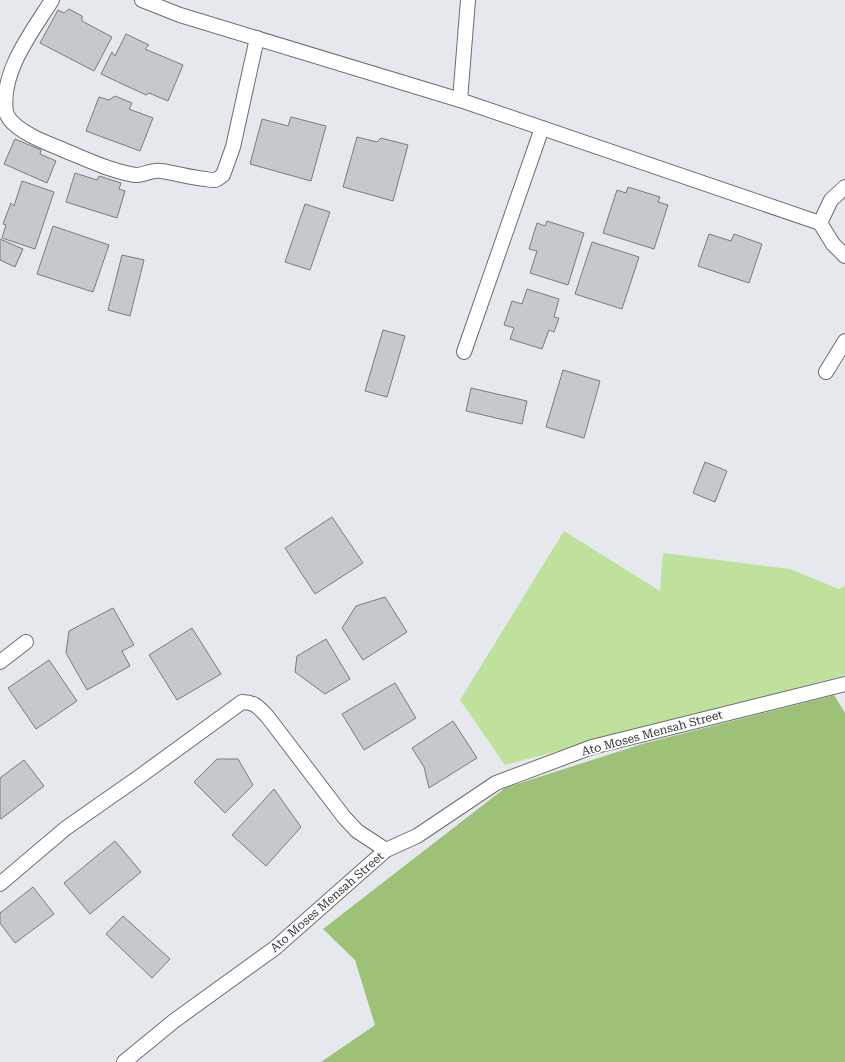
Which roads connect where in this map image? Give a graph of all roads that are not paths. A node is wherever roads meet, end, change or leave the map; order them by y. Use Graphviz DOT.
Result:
graph roads {
  1 [pos="52,0"];
  2 [pos="142,0"];
  3 [pos="468,0"];
  4 [pos="257,38"];
  5 [pos="460,100"];
  6 [pos="542,128"];
  7 [pos="845,187"];
  8 [pos="820,223"];
  9 [pos="845,256"];
  10 [pos="845,341"];
  11 [pos="464,352"];
  12 [pos="826,372"];
  13 [pos="26,642"];
  14 [pos="0,662"];
  15 [pos="845,684"];
  16 [pos="386,850"];
  17 [pos="0,884"];
  18 [pos="124,1062"];
  1 -- 4 [label="street"];
  2 -- 4 [label="street"];
  3 -- 5 [label="street"];
  4 -- 5 [label="street"];
  5 -- 6 [label="street"];
  6 -- 8 [label="street"];
  6 -- 11 [label="street"];
  7 -- 8 [label="street"];
  8 -- 9 [label="street"];
  10 -- 12 [label="street"];
  13 -- 14 [label="street"];
  15 -- 16 [label="street, Ato Moses Mensah Street"];
  16 -- 17 [label="street"];
  16 -- 18 [label="street, Ato Moses Mensah Street"];
}
